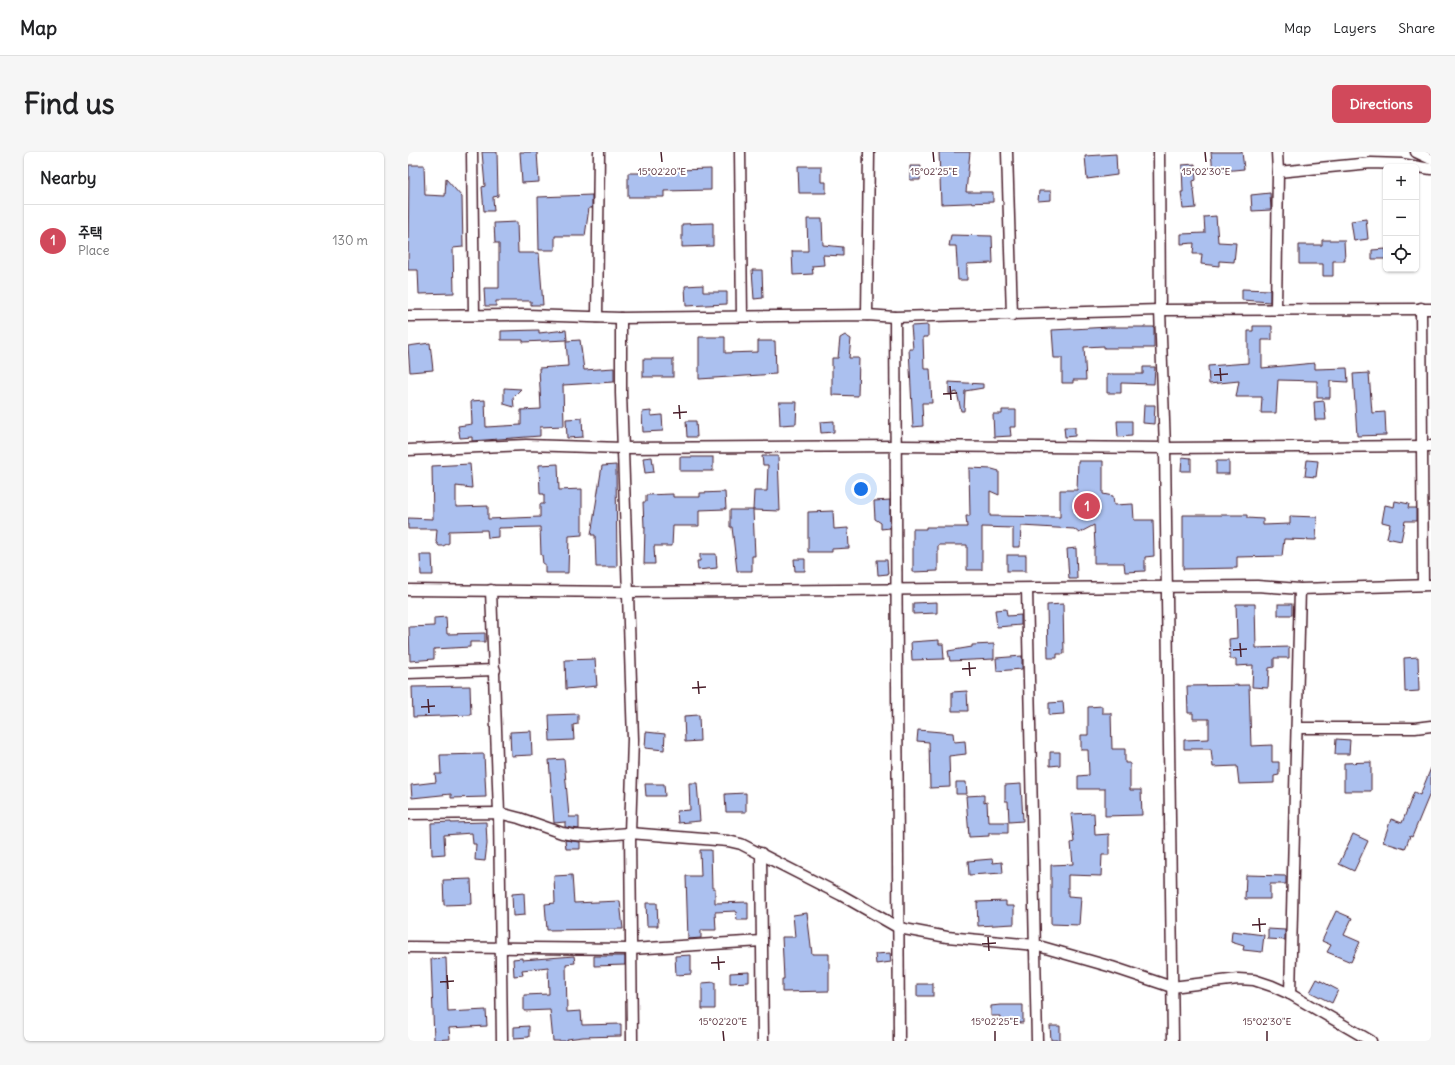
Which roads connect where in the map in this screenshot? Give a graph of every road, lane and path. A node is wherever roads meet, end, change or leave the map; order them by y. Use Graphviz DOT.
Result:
graph roads {
  1 [pos="472,152"];
  2 [pos="599,152"];
  3 [pos="740,152"];
  4 [pos="869,152"];
  5 [pos="1007,152"];
  6 [pos="1159,152"];
  7 [pos="1277,152"];
  8 [pos="1416,152"];
  9 [pos="1431,158"];
  10 [pos="1431,169"];
  11 [pos="1278,172"];
  12 [pos="1426,308"];
  13 [pos="1276,309"];
  14 [pos="1160,310"];
  15 [pos="1012,314"];
  16 [pos="474,315"];
  17 [pos="867,315"];
  18 [pos="408,316"];
  19 [pos="742,316"];
  20 [pos="895,316"];
  21 [pos="597,317"];
  22 [pos="621,318"];
  23 [pos="897,446"];
  24 [pos="1427,446"];
  25 [pos="623,448"];
  26 [pos="1165,448"];
  27 [pos="408,450"];
  28 [pos="1427,585"];
  29 [pos="897,588"];
  30 [pos="1166,588"];
  31 [pos="1027,589"];
  32 [pos="1300,589"];
  33 [pos="408,590"];
  34 [pos="491,590"];
  35 [pos="628,592"];
  36 [pos="494,670"];
  37 [pos="408,672"];
  38 [pos="1431,726"];
  39 [pos="1298,728"];
  40 [pos="499,813"];
  41 [pos="408,814"];
  42 [pos="630,832"];
  43 [pos="761,853"];
  44 [pos="898,928"];
  45 [pos="762,941"];
  46 [pos="1035,945"];
  47 [pos="408,947"];
  48 [pos="502,948"];
  49 [pos="631,950"];
  50 [pos="1172,987"];
  51 [pos="1290,994"];
  52 [pos="502,1041"];
  53 [pos="632,1041"];
  54 [pos="763,1041"];
  55 [pos="899,1041"];
  56 [pos="1037,1041"];
  57 [pos="1173,1041"];
  58 [pos="1370,1041"];
  1 -- 16 [label="street"];
  2 -- 21 [label="street"];
  3 -- 19 [label="street"];
  4 -- 17 [label="street"];
  5 -- 15 [label="street"];
  6 -- 14 [label="street"];
  7 -- 11 [label="street"];
  8 -- 9 [label="street"];
  10 -- 11 [label="street"];
  11 -- 13 [label="street"];
  12 -- 13 [label="street"];
  12 -- 24 [label="street"];
  13 -- 14 [label="street"];
  14 -- 15 [label="street"];
  14 -- 26 [label="street"];
  15 -- 20 [label="street"];
  16 -- 18 [label="street"];
  16 -- 21 [label="street"];
  17 -- 19 [label="street"];
  17 -- 20 [label="street"];
  19 -- 22 [label="street"];
  20 -- 23 [label="street"];
  21 -- 22 [label="street"];
  22 -- 25 [label="street"];
  23 -- 25 [label="street"];
  23 -- 26 [label="street"];
  23 -- 29 [label="street"];
  24 -- 26 [label="street"];
  24 -- 28 [label="street"];
  25 -- 27 [label="street"];
  25 -- 35 [label="street"];
  26 -- 30 [label="street"];
  28 -- 32 [label="street"];
  29 -- 31 [label="street"];
  29 -- 35 [label="street"];
  29 -- 44 [label="street"];
  30 -- 31 [label="street"];
  30 -- 32 [label="street"];
  30 -- 50 [label="street"];
  31 -- 46 [label="street"];
  32 -- 39 [label="street"];
  33 -- 34 [label="street"];
  34 -- 35 [label="street"];
  34 -- 36 [label="street"];
  35 -- 42 [label="street"];
  36 -- 37 [label="street"];
  36 -- 40 [label="street"];
  38 -- 39 [label="street"];
  39 -- 51 [label="street"];
  40 -- 41 [label="street"];
  40 -- 42 [label="street"];
  40 -- 48 [label="street"];
  42 -- 43 [label="street"];
  42 -- 49 [label="street"];
  43 -- 44 [label="street"];
  43 -- 45 [label="street"];
  44 -- 46 [label="street"];
  44 -- 55 [label="street"];
  45 -- 49 [label="street"];
  45 -- 54 [label="street"];
  46 -- 50 [label="street"];
  46 -- 56 [label="street"];
  47 -- 48 [label="street"];
  48 -- 49 [label="street"];
  48 -- 52 [label="street"];
  49 -- 53 [label="street"];
  50 -- 51 [label="street"];
  50 -- 57 [label="street"];
  51 -- 58 [label="street"];
}
